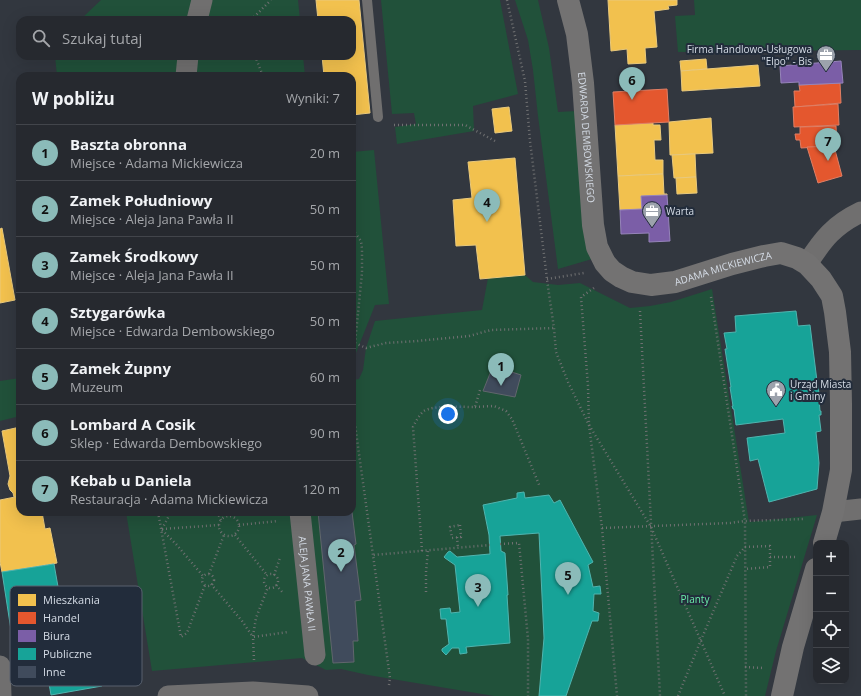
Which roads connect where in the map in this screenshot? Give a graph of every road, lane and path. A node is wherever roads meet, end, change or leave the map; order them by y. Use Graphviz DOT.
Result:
graph roads {
  1 [pos="202,0"];
  2 [pos="272,0"];
  3 [pos="367,0"];
  4 [pos="507,0"];
  5 [pos="568,0"];
  6 [pos="198,16"];
  7 [pos="255,16"];
  8 [pos="188,60"];
  9 [pos="257,60"];
  10 [pos="186,72"];
  11 [pos="261,72"];
  12 [pos="378,117"];
  13 [pos="495,141"];
  14 [pos="861,212"];
  15 [pos="356,234"];
  16 [pos="807,264"];
  17 [pos="586,273"];
  18 [pos="605,278"];
  19 [pos="547,279"];
  20 [pos="711,297"];
  21 [pos="640,311"];
  22 [pos="554,328"];
  23 [pos="356,333"];
  24 [pos="356,343"];
  25 [pos="480,390"];
  26 [pos="475,406"];
  27 [pos="589,425"];
  28 [pos="356,434"];
  29 [pos="540,487"];
  30 [pos="861,509"];
  31 [pos="833,512"];
  32 [pos="159,516"];
  33 [pos="169,516"];
  34 [pos="219,516"];
  35 [pos="294,516"];
  36 [pos="300,516"];
  37 [pos="232,517"];
  38 [pos="810,519"];
  39 [pos="221,520"];
  40 [pos="745,521"];
  41 [pos="219,525"];
  42 [pos="239,525"];
  43 [pos="651,527"];
  44 [pos="602,528"];
  45 [pos="162,530"];
  46 [pos="224,535"];
  47 [pos="235,535"];
  48 [pos="456,537"];
  49 [pos="825,540"];
  50 [pos="490,544"];
  51 [pos="500,544"];
  52 [pos="745,547"];
  53 [pos="458,548"];
  54 [pos="428,550"];
  55 [pos="422,551"];
  56 [pos="372,555"];
  57 [pos="770,557"];
  58 [pos="807,563"];
  59 [pos="745,569"];
  60 [pos="209,574"];
  61 [pos="267,575"];
  62 [pos="203,576"];
  63 [pos="212,584"];
  64 [pos="205,585"];
  65 [pos="268,587"];
  66 [pos="426,592"];
  67 [pos="312,628"];
  68 [pos="252,637"];
  69 [pos="701,640"];
  70 [pos="315,655"];
  71 [pos="254,660"];
  72 [pos="0,666"];
  73 [pos="745,667"];
  74 [pos="767,668"];
  75 [pos="390,685"];
  76 [pos="1,696"];
  77 [pos="168,696"];
  78 [pos="308,696"];
  79 [pos="528,696"];
  80 [pos="617,696"];
  81 [pos="660,696"];
  82 [pos="678,696"];
  83 [pos="725,696"];
  84 [pos="746,696"];
  85 [pos="782,696"];
  1 -- 6 [label="street"];
  2 -- 7 [label="path"];
  3 -- 12 [label="lane"];
  4 -- 19 [label="path"];
  5 -- 18 [label="street, EDWARDA DEMBOWSKIEGO"];
  8 -- 10 [label="street"];
  9 -- 11 [label="path"];
  12 -- 13 [label="path"];
  14 -- 16 [label="street"];
  15 -- 23 [label="path"];
  16 -- 18 [label="street, ADAMA MICKIEWICZA"];
  16 -- 31 [label="street"];
  17 -- 19 [label="path"];
  18 -- 27 [label="path"];
  19 -- 22 [label="path"];
  20 -- 40 [label="path"];
  21 -- 43 [label="path"];
  22 -- 24 [label="path"];
  22 -- 27 [label="path"];
  25 -- 26 [label="path"];
  26 -- 29 [label="path"];
  26 -- 55 [label="path"];
  27 -- 43 [label="path"];
  27 -- 44 [label="path"];
  28 -- 56 [label="path"];
  30 -- 31 [label="street"];
  31 -- 49 [label="street"];
  32 -- 45 [label="path"];
  33 -- 45 [label="path"];
  34 -- 39 [label="path"];
  35 -- 42 [label="path"];
  36 -- 67 [label="street, ALEJA JANA PAWŁA II"];
  37 -- 39 [label="path"];
  37 -- 42 [label="path"];
  38 -- 40 [label="path"];
  39 -- 41 [label="path"];
  40 -- 43 [label="path"];
  40 -- 52 [label="path"];
  41 -- 45 [label="path"];
  41 -- 46 [label="path"];
  42 -- 47 [label="path"];
  43 -- 44 [label="path"];
  43 -- 69 [label="path"];
  43 -- 81 [label="path"];
  44 -- 80 [label="path"];
  45 -- 62 [label="path"];
  45 -- 64 [label="path"];
  46 -- 47 [label="path"];
  46 -- 60 [label="path"];
  47 -- 61 [label="path"];
  48 -- 48 [label="path"];
  48 -- 53 [label="path"];
  50 -- 53 [label="path"];
  51 -- 79 [label="path"];
  52 -- 57 [label="path"];
  52 -- 59 [label="path"];
  52 -- 69 [label="path"];
  53 -- 54 [label="path"];
  54 -- 55 [label="path"];
  54 -- 66 [label="path"];
  55 -- 56 [label="path"];
  56 -- 75 [label="path"];
  57 -- 58 [label="path"];
  57 -- 59 [label="path"];
  58 -- 85 [label="street"];
  59 -- 73 [label="path"];
  60 -- 62 [label="path"];
  60 -- 63 [label="path"];
  61 -- 65 [label="path"];
  61 -- 65 [label="path"];
  62 -- 64 [label="path"];
  63 -- 64 [label="path"];
  63 -- 68 [label="path"];
  65 -- 68 [label="path"];
  67 -- 68 [label="path"];
  67 -- 70 [label="street, ALEJA JANA PAWŁA II"];
  68 -- 71 [label="path"];
  69 -- 82 [label="path"];
  69 -- 83 [label="path"];
  72 -- 76 [label="street"];
  73 -- 74 [label="path"];
  73 -- 84 [label="path"];
  77 -- 78 [label="street"];
}
